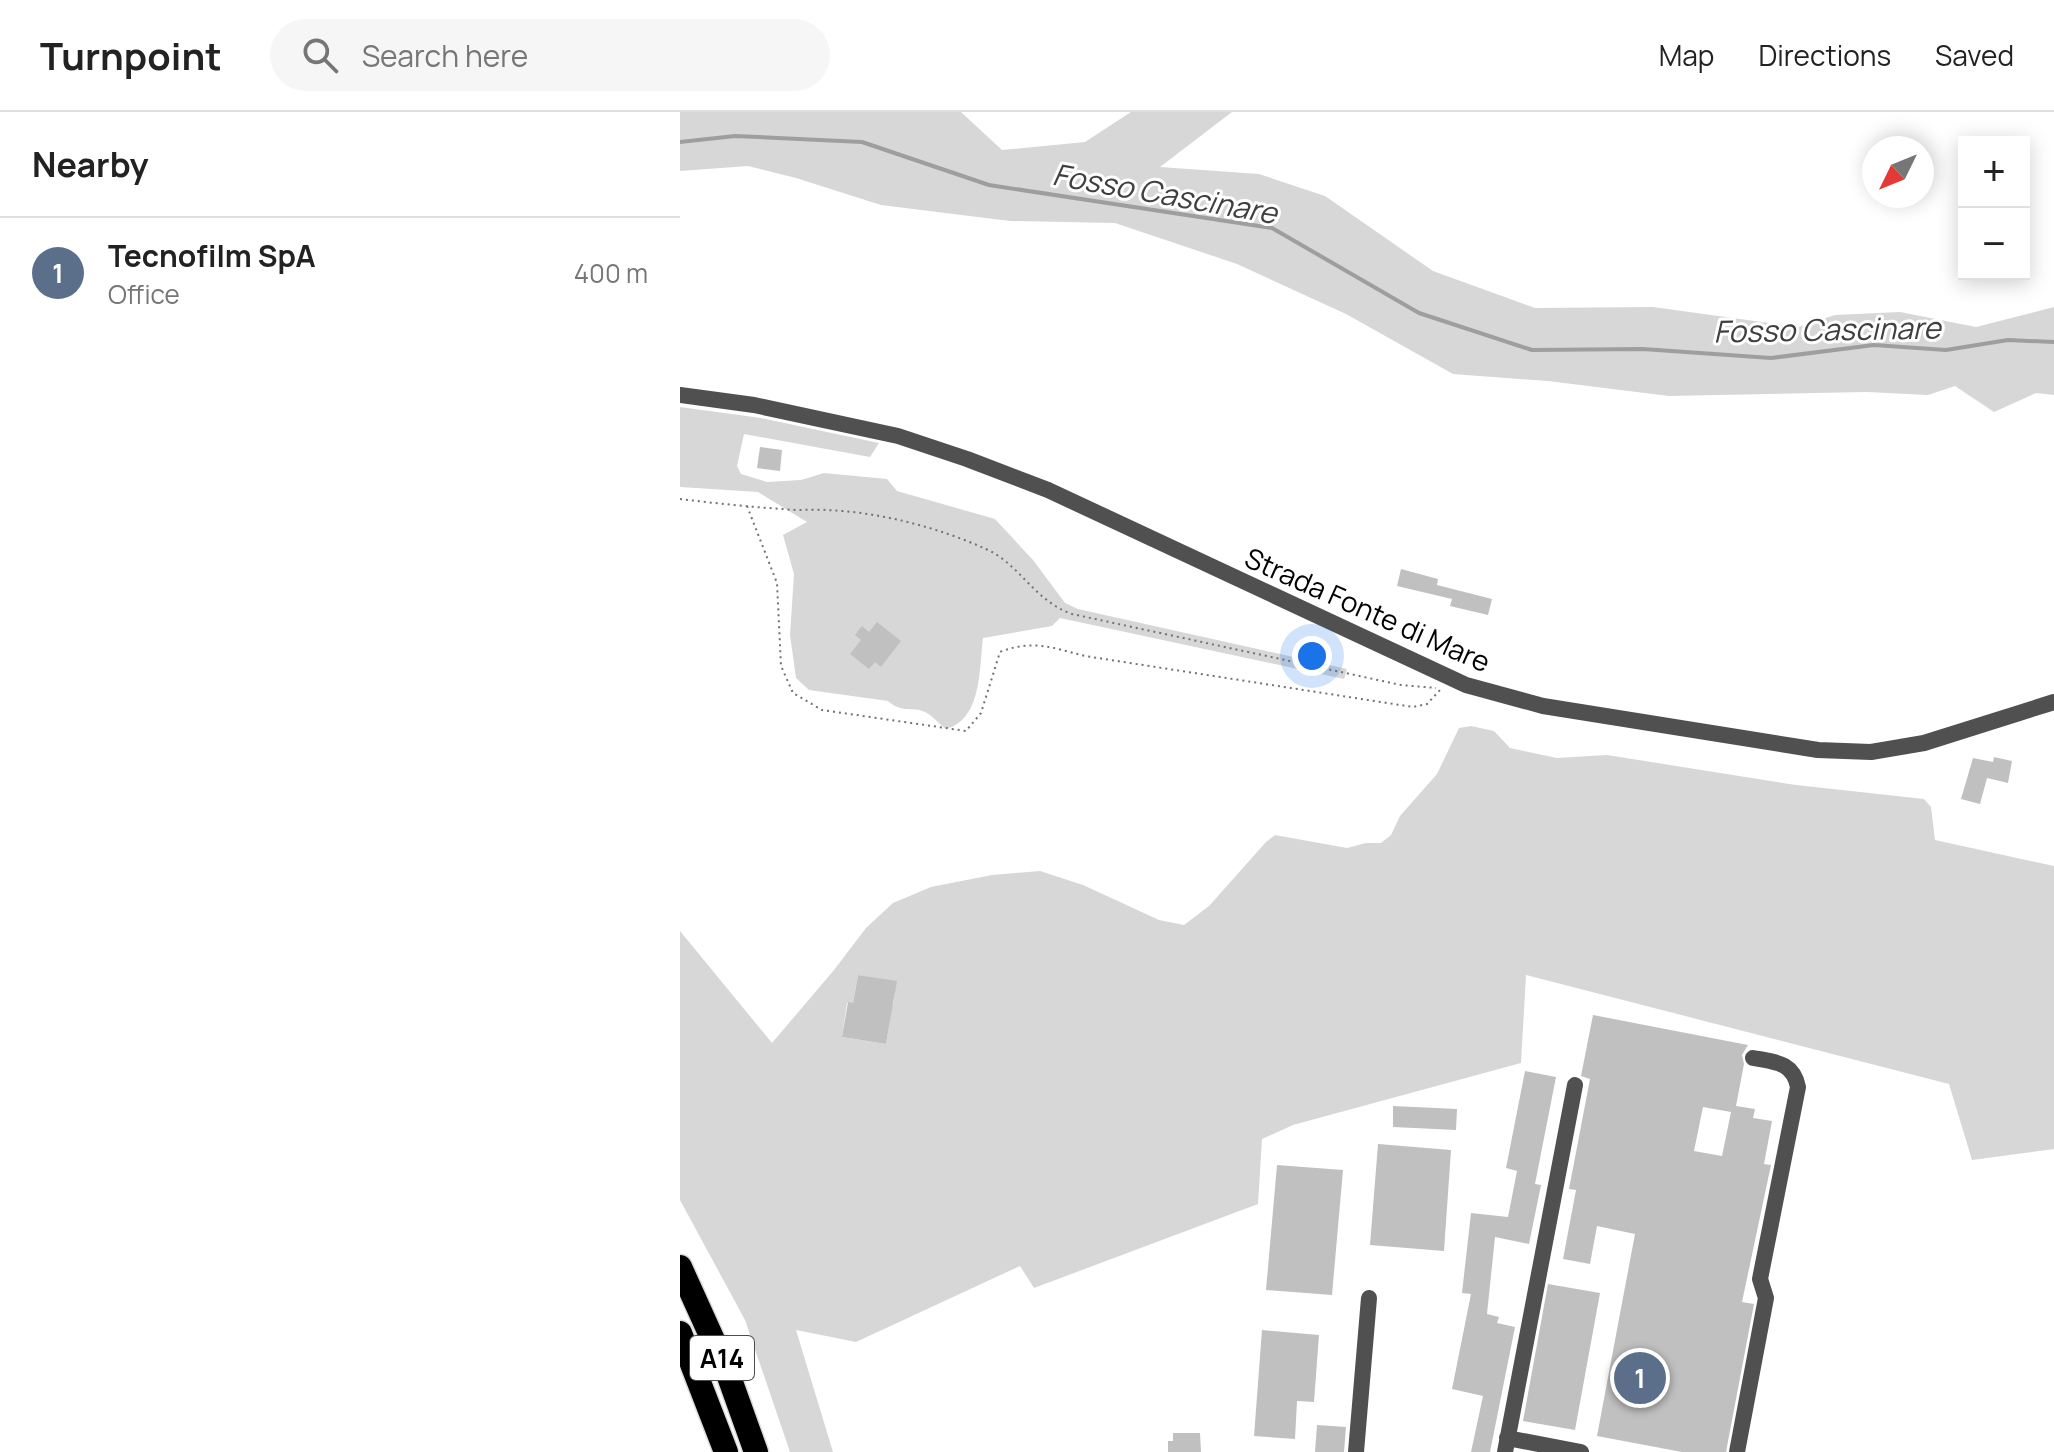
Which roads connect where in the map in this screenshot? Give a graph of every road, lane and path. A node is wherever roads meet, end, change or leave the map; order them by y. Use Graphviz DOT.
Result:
graph roads {
  1 [pos="680,395"];
  2 [pos="680,499"];
  3 [pos="747,506"];
  4 [pos="2054,702"];
  5 [pos="1753,1058"];
  6 [pos="1575,1085"];
  7 [pos="680,1267"];
  8 [pos="1369,1298"];
  9 [pos="680,1333"];
  10 [pos="1506,1445"];
  11 [pos="726,1452"];
  12 [pos="756,1452"];
  13 [pos="1356,1452"];
  14 [pos="1581,1452"];
  15 [pos="1737,1452"];
  1 -- 4 [label="street, Strada Fonte di Mare"];
  2 -- 3 [label="path"];
  3 -- 3 [label="path"];
  5 -- 15 [label="street"];
  6 -- 10 [label="street"];
  7 -- 12 [label="highway, A14"];
  8 -- 13 [label="street"];
  9 -- 11 [label="highway, A14"];
  10 -- 14 [label="street"];
}
